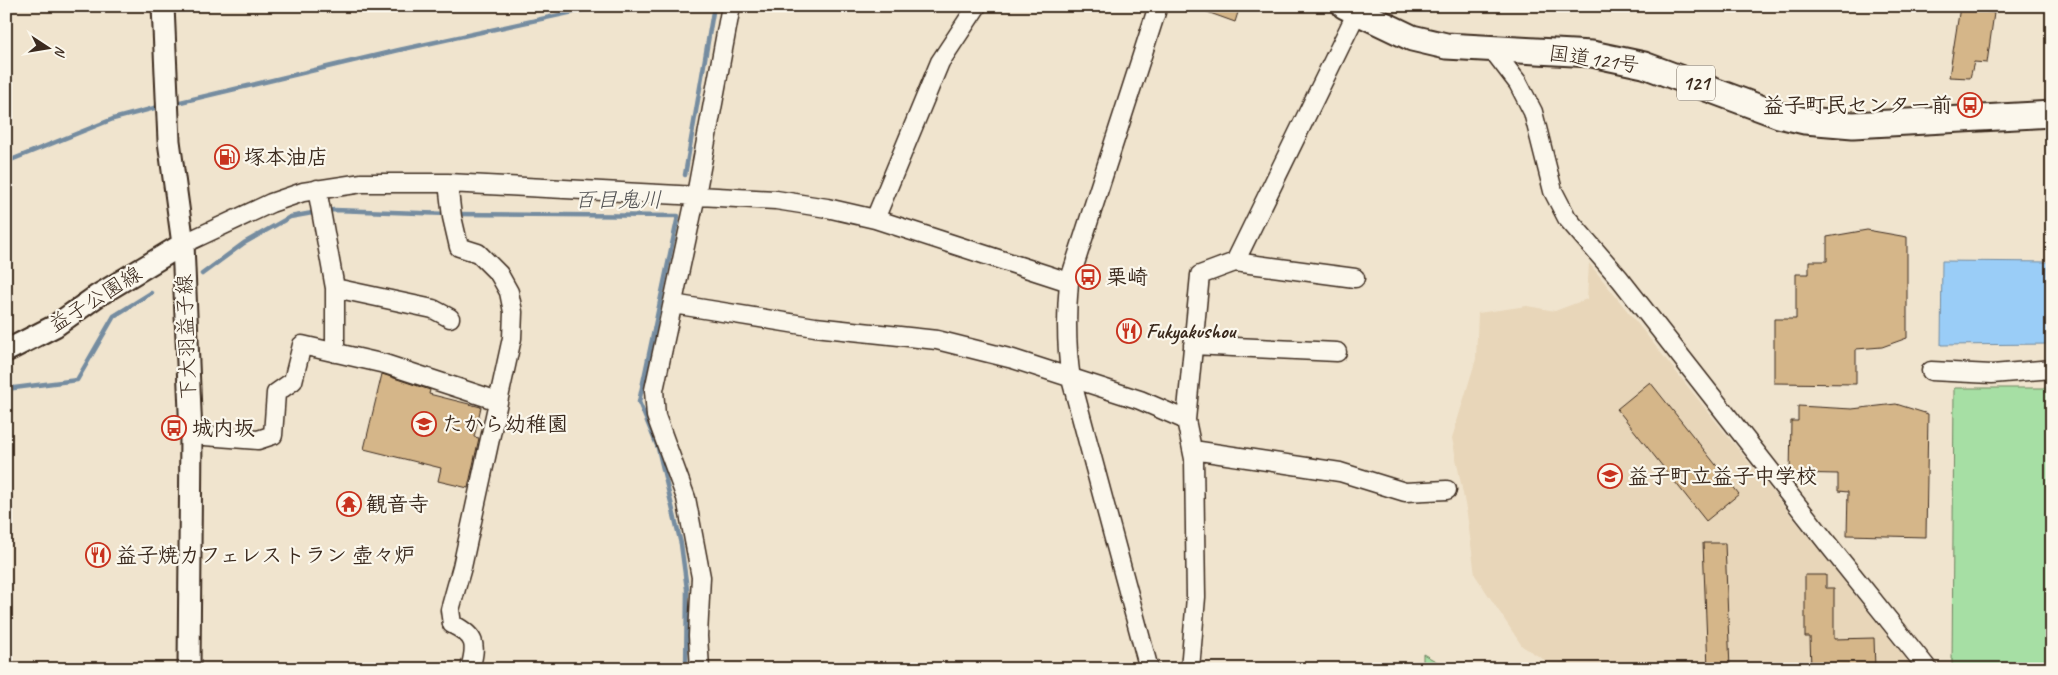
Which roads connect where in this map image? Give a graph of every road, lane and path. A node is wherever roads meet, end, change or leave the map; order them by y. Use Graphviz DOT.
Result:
graph roads {
  1 [pos="163,6"];
  2 [pos="731,6"];
  3 [pos="977,6"];
  4 [pos="1158,6"];
  5 [pos="1351,9"];
  6 [pos="1492,49"];
  7 [pos="2052,114"];
  8 [pos="448,184"];
  9 [pos="317,190"];
  10 [pos="696,196"];
  11 [pos="874,219"];
  12 [pos="183,244"];
  13 [pos="1235,262"];
  14 [pos="1355,278"];
  15 [pos="1069,282"];
  16 [pos="335,288"];
  17 [pos="672,304"];
  18 [pos="450,318"];
  19 [pos="1193,345"];
  20 [pos="6,351"];
  21 [pos="1337,352"];
  22 [pos="335,353"];
  23 [pos="2052,369"];
  24 [pos="1930,371"];
  25 [pos="1071,379"];
  26 [pos="498,401"];
  27 [pos="1186,420"];
  28 [pos="191,435"];
  29 [pos="1192,450"];
  30 [pos="1447,490"];
  31 [pos="189,669"];
  32 [pos="470,669"];
  33 [pos="700,669"];
  34 [pos="1149,669"];
  35 [pos="1190,669"];
  36 [pos="1928,669"];
  1 -- 12 [label="main road, 下大羽益子線"];
  2 -- 10 [label="street"];
  3 -- 11 [label="street"];
  4 -- 15 [label="street"];
  5 -- 6 [label="highway, 国道121号 / 121"];
  5 -- 13 [label="street"];
  6 -- 7 [label="highway, 国道121号 / 121"];
  6 -- 36 [label="street"];
  8 -- 9 [label="street"];
  8 -- 10 [label="street"];
  8 -- 26 [label="street"];
  9 -- 12 [label="street"];
  9 -- 16 [label="street"];
  10 -- 11 [label="street"];
  10 -- 17 [label="street"];
  11 -- 15 [label="street"];
  12 -- 20 [label="main road, 益子公園線"];
  12 -- 28 [label="main road, 下大羽益子線"];
  13 -- 14 [label="street"];
  13 -- 19 [label="street"];
  15 -- 25 [label="street"];
  16 -- 18 [label="street"];
  16 -- 22 [label="street"];
  17 -- 25 [label="street"];
  17 -- 33 [label="street"];
  19 -- 21 [label="street"];
  19 -- 27 [label="street"];
  22 -- 26 [label="street"];
  22 -- 28 [label="street"];
  23 -- 24 [label="street"];
  25 -- 27 [label="street"];
  25 -- 34 [label="street"];
  26 -- 32 [label="street"];
  27 -- 29 [label="street"];
  28 -- 31 [label="main road, 下大羽益子線"];
  29 -- 30 [label="street"];
  29 -- 35 [label="street"];
}
